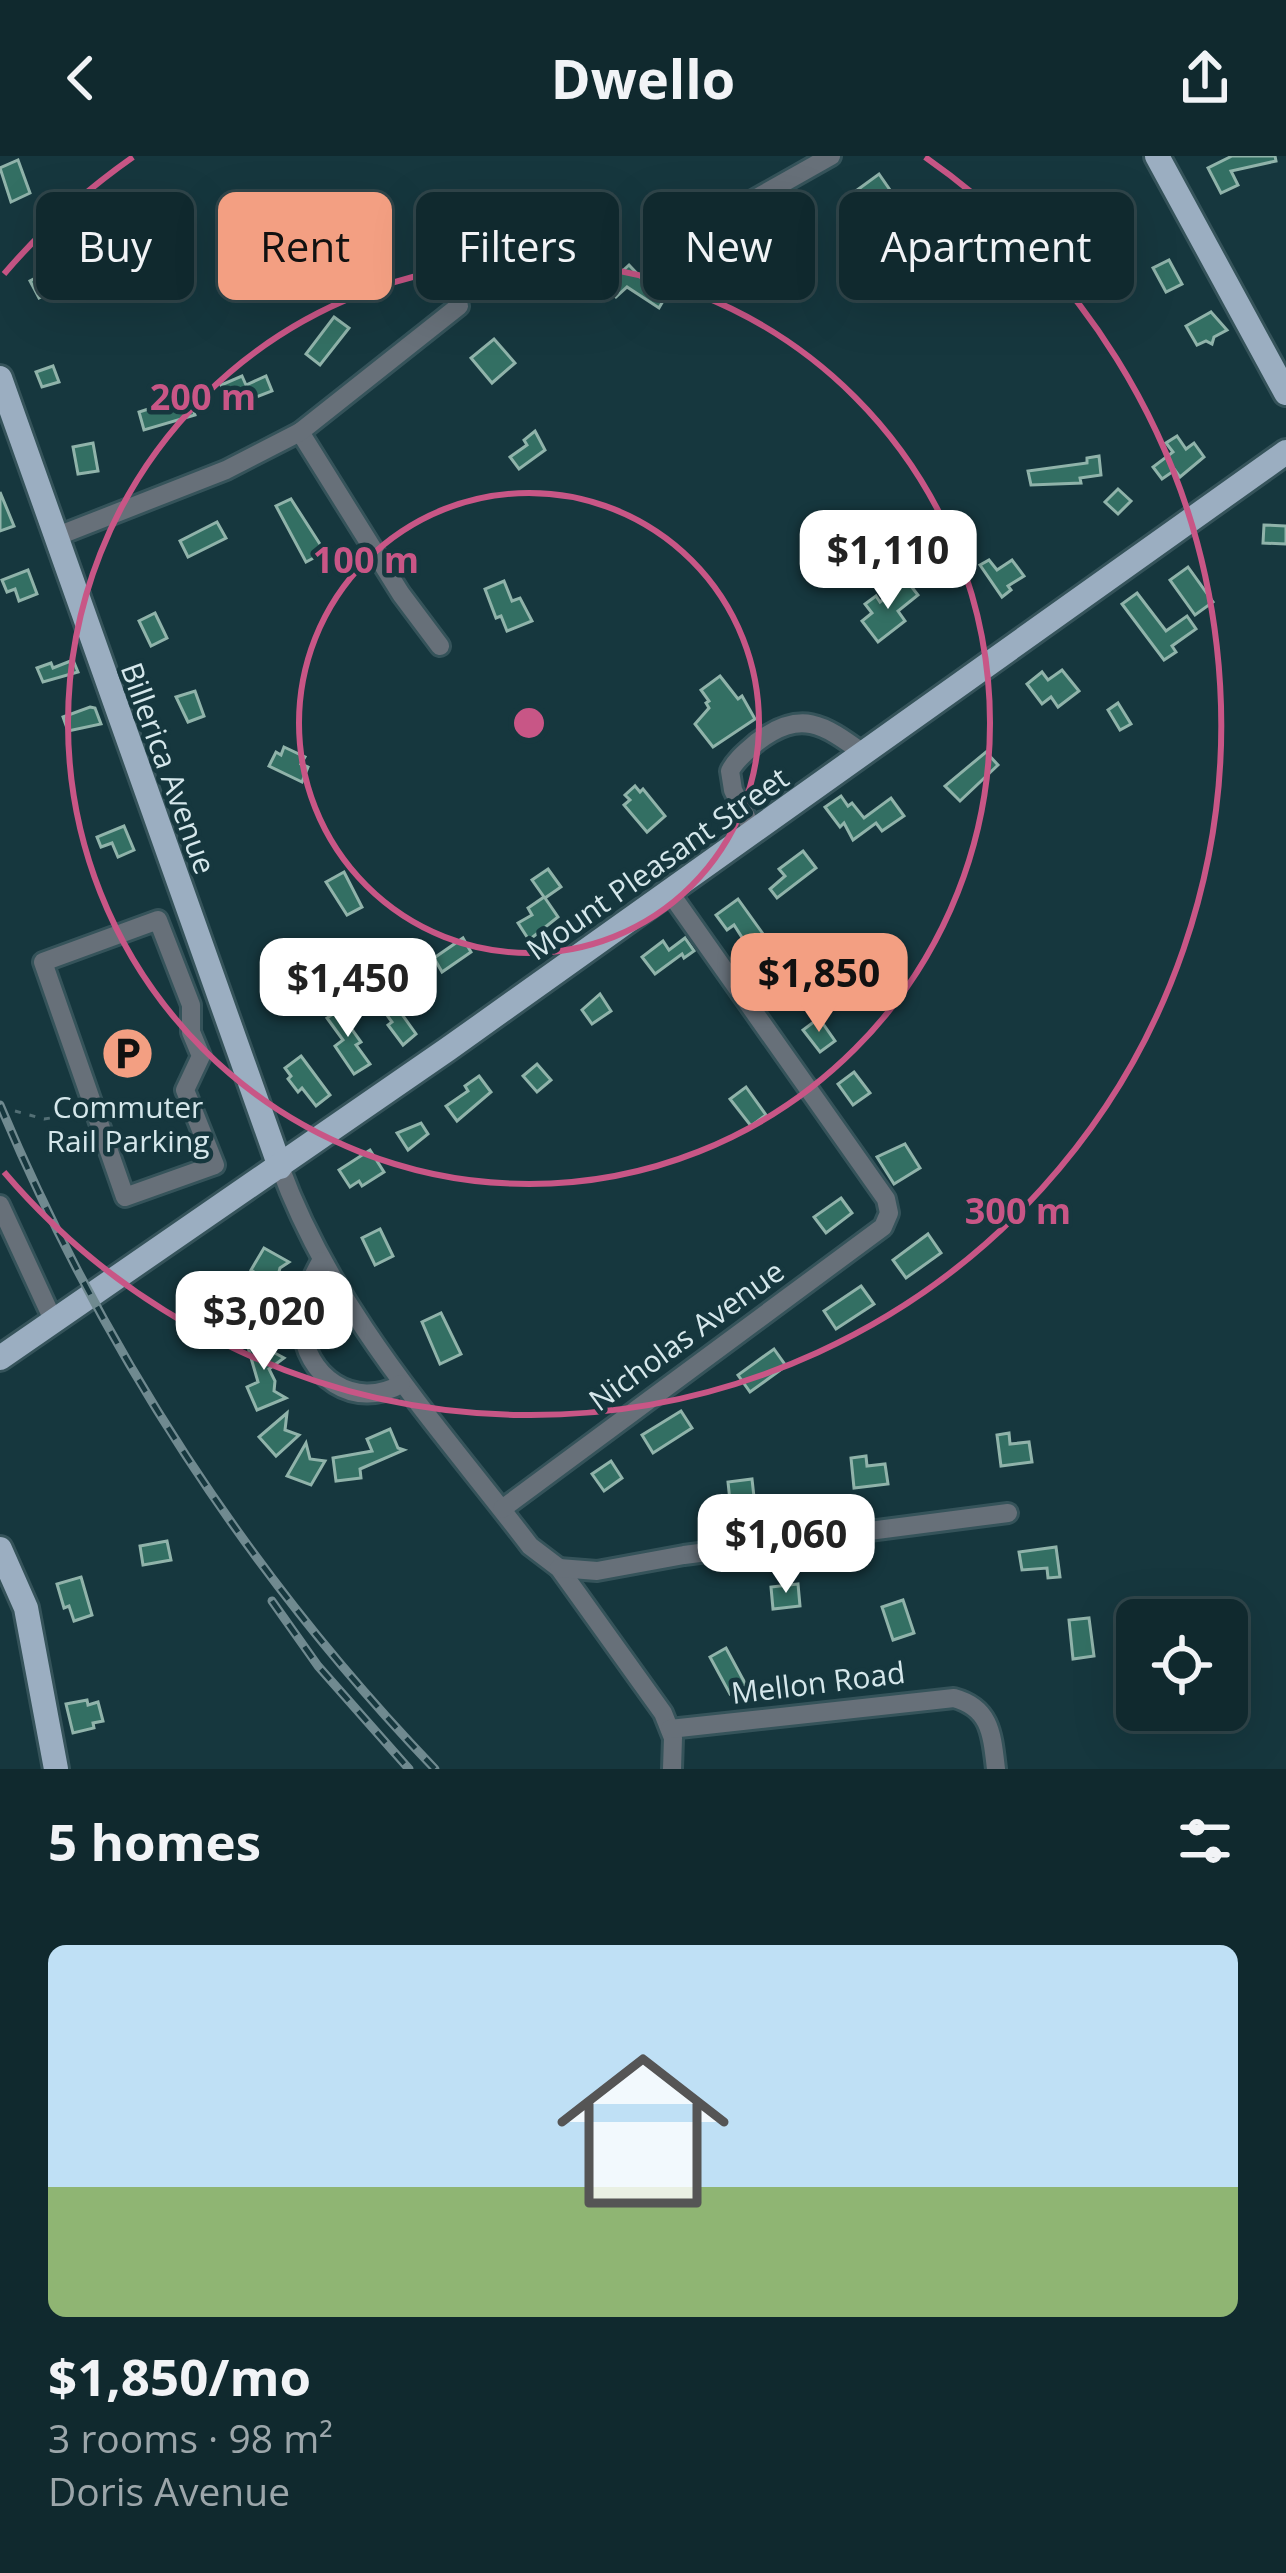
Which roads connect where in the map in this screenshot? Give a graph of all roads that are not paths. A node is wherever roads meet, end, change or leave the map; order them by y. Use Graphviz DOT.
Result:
graph roads {
  1 [pos="831,156"];
  2 [pos="1157,156"];
  3 [pos="767,192"];
  4 [pos="459,306"];
  5 [pos="0,378"];
  6 [pos="1286,393"];
  7 [pos="300,432"];
  8 [pos="1286,452"];
  9 [pos="55,537"];
  10 [pos="440,646"];
  11 [pos="863,753"];
  12 [pos="753,831"];
  13 [pos="668,890"];
  14 [pos="219,994"];
  15 [pos="191,1005"];
  16 [pos="240,1052"];
  17 [pos="201,1056"];
  18 [pos="280,1167"];
  19 [pos="0,1204"];
  20 [pos="321,1261"];
  21 [pos="54,1322"];
  22 [pos="0,1358"];
  23 [pos="401,1384"];
  24 [pos="502,1509"];
  25 [pos="1008,1513"];
  26 [pos="0,1549"];
  27 [pos="559,1568"];
  28 [pos="670,1729"];
  29 [pos="56,1769"];
  30 [pos="673,1769"];
  31 [pos="996,1769"];
  1 -- 3 [label="street"];
  2 -- 6 [label="main road"];
  4 -- 7 [label="street"];
  5 -- 9 [label="main road, Billerica Avenue"];
  7 -- 9 [label="street"];
  7 -- 10 [label="street"];
  8 -- 11 [label="main road, Mount Pleasant Street"];
  9 -- 14 [label="main road, Billerica Avenue"];
  11 -- 12 [label="main road, Mount Pleasant Street"];
  11 -- 12 [label="street"];
  12 -- 13 [label="main road, Mount Pleasant Street"];
  13 -- 18 [label="main road, Mount Pleasant Street"];
  13 -- 24 [label="street, Nicholas Avenue"];
  14 -- 15 [label="street"];
  14 -- 16 [label="main road, Billerica Avenue"];
  15 -- 17 [label="street"];
  15 -- 17 [label="street"];
  16 -- 17 [label="street"];
  16 -- 18 [label="main road, Billerica Avenue"];
  18 -- 20 [label="street, Billerica Avenue"];
  18 -- 21 [label="main road, Mount Pleasant Street"];
  19 -- 21 [label="street"];
  20 -- 23 [label="street, Billerica Avenue"];
  20 -- 23 [label="street"];
  21 -- 22 [label="main road, Mount Pleasant Street"];
  23 -- 24 [label="street, Billerica Avenue"];
  24 -- 27 [label="street, Billerica Avenue"];
  25 -- 27 [label="street"];
  26 -- 29 [label="main road"];
  27 -- 28 [label="street, Billerica Avenue"];
  28 -- 30 [label="street"];
  28 -- 31 [label="street, Mellon Road"];
}
